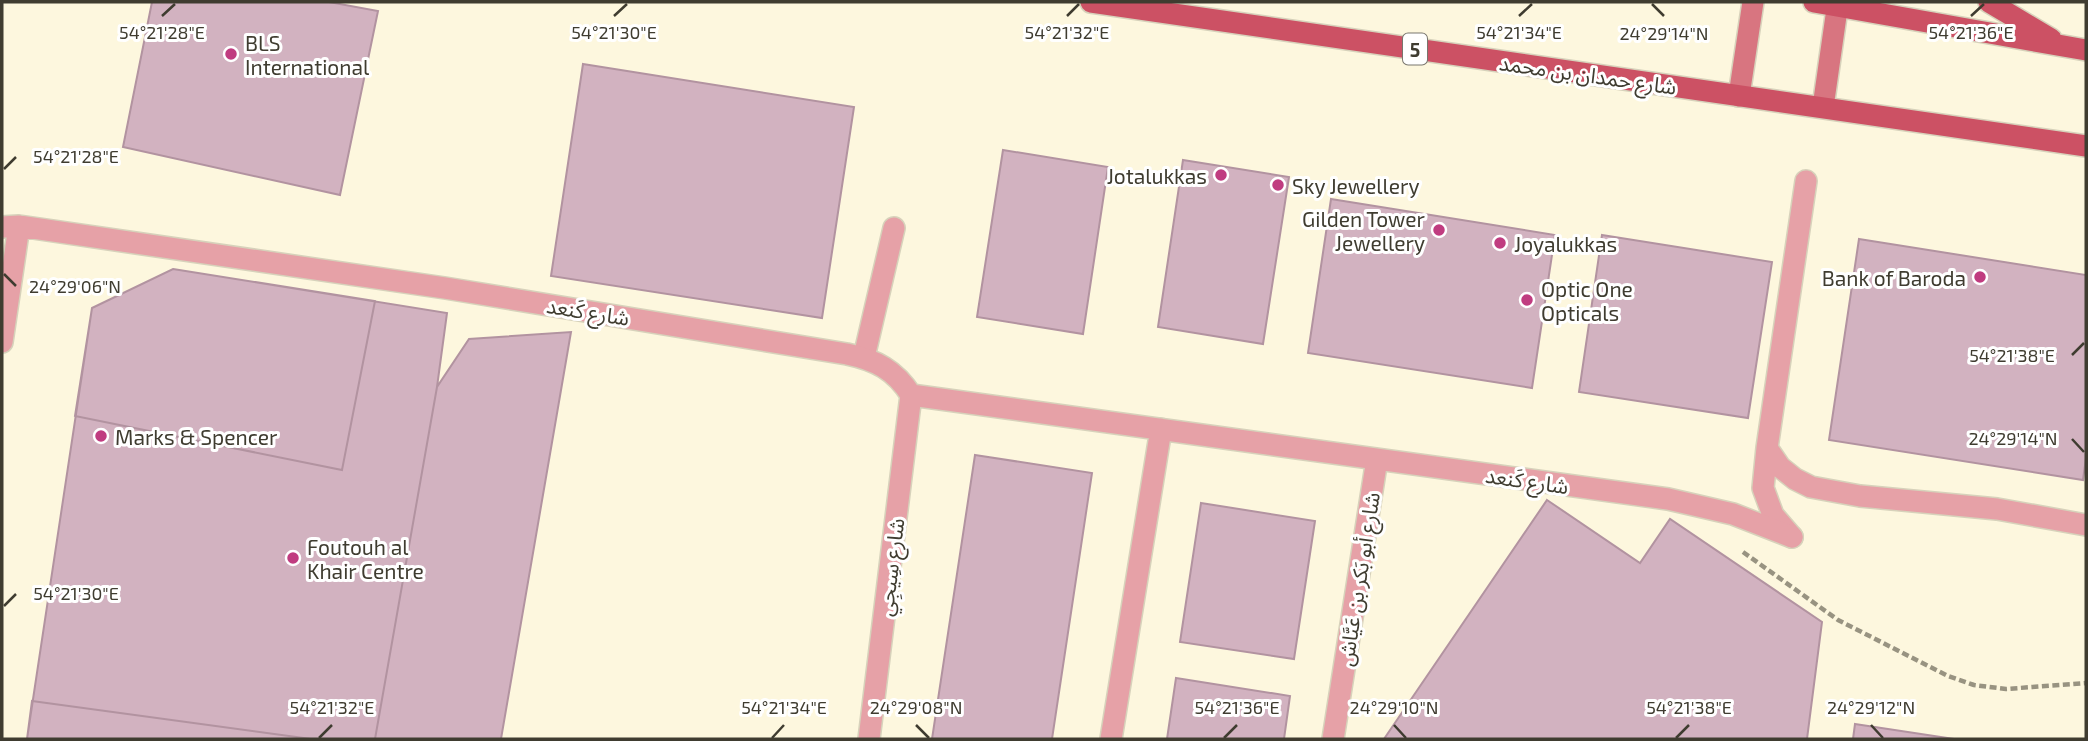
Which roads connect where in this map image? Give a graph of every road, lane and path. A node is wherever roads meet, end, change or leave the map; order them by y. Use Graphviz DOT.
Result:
graph roads {
  1 [pos="1091,2"];
  2 [pos="1753,2"];
  3 [pos="1814,2"];
  4 [pos="1989,2"];
  5 [pos="1837,4"];
  6 [pos="2062,46"];
  7 [pos="2086,50"];
  8 [pos="1739,96"];
  9 [pos="1823,107"];
  10 [pos="2086,146"];
  11 [pos="1806,181"];
  12 [pos="10,226"];
  13 [pos="894,228"];
  14 [pos="2,342"];
  15 [pos="864,358"];
  16 [pos="911,395"];
  17 [pos="1160,429"];
  18 [pos="1767,449"];
  19 [pos="1377,459"];
  20 [pos="2086,525"];
  21 [pos="1736,548"];
  22 [pos="2086,683"];
  23 [pos="869,739"];
  24 [pos="1111,739"];
  25 [pos="1333,739"];
  1 -- 8 [label="main road, شارع حمدان بن محمد / 5"];
  2 -- 8 [label="street"];
  3 -- 5 [label="main road"];
  4 -- 6 [label="main road"];
  5 -- 6 [label="main road"];
  5 -- 9 [label="street"];
  6 -- 7 [label="main road"];
  8 -- 9 [label="main road, شارع حمدان بن محمد / 5"];
  9 -- 10 [label="main road, شارع حمدان بن محمد / 5"];
  11 -- 18 [label="street, شارع كَنعد"];
  12 -- 14 [label="street"];
  12 -- 15 [label="street, شارع كَنعد"];
  13 -- 15 [label="street"];
  15 -- 16 [label="street, شارع كَنعد"];
  16 -- 17 [label="street, شارع كَنعد"];
  16 -- 23 [label="street, شارع سِيجِي"];
  17 -- 19 [label="street, شارع كَنعد"];
  17 -- 24 [label="street"];
  18 -- 19 [label="street, شارع كَنعد"];
  18 -- 20 [label="street"];
  19 -- 25 [label="street, شارع أبو بَكر بن عَيَّاش"];
  21 -- 22 [label="path"];
}
